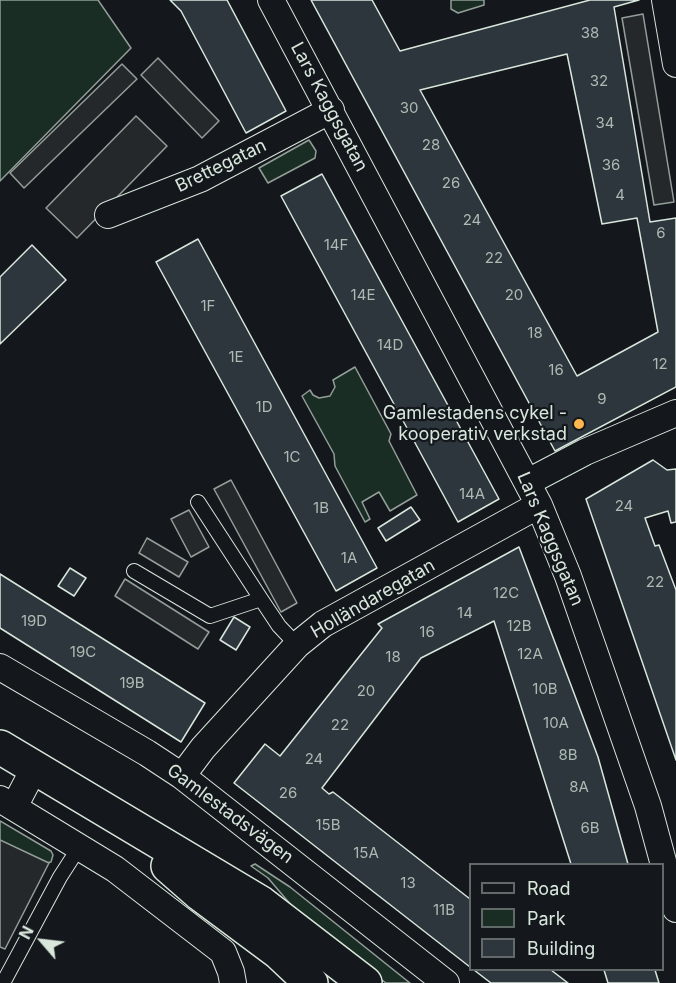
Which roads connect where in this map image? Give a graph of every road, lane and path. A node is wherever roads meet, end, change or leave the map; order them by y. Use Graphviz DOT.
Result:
graph roads {
  1 [pos="271,0"];
  2 [pos="665,0"];
  3 [pos="676,64"];
  4 [pos="331,110"];
  5 [pos="108,215"];
  6 [pos="676,413"];
  7 [pos="528,482"];
  8 [pos="198,502"];
  9 [pos="539,505"];
  10 [pos="134,571"];
  11 [pos="261,599"];
  12 [pos="297,645"];
  13 [pos="0,667"];
  14 [pos="0,747"];
  15 [pos="35,767"];
  16 [pos="182,776"];
  17 [pos="7,803"];
  18 [pos="101,808"];
  19 [pos="80,846"];
  20 [pos="663,863"];
  21 [pos="664,865"];
  22 [pos="676,909"];
  23 [pos="3,983"];
  24 [pos="233,983"];
  25 [pos="311,983"];
  26 [pos="365,983"];
  27 [pos="446,983"];
  1 -- 4 [label="street, Lars Kaggsgatan"];
  2 -- 3 [label="street"];
  4 -- 5 [label="street, Brettegatan"];
  4 -- 7 [label="street, Lars Kaggsgatan"];
  6 -- 7 [label="street"];
  7 -- 9 [label="street, Lars Kaggsgatan"];
  8 -- 11 [label="lane"];
  9 -- 12 [label="street, Holländaregatan"];
  9 -- 20 [label="street, Lars Kaggsgatan"];
  10 -- 11 [label="lane"];
  11 -- 12 [label="lane"];
  12 -- 16 [label="street, Holländaregatan"];
  13 -- 16 [label="street, Gamlestadsvägen"];
  14 -- 15 [label="street"];
  15 -- 17 [label="street"];
  15 -- 18 [label="street"];
  16 -- 27 [label="street, Gamlestadsvägen"];
  17 -- 19 [label="street"];
  18 -- 25 [label="street"];
  18 -- 26 [label="street"];
  19 -- 23 [label="lane"];
  19 -- 24 [label="street"];
  21 -- 22 [label="street, Lars Kaggsgatan"];
}
